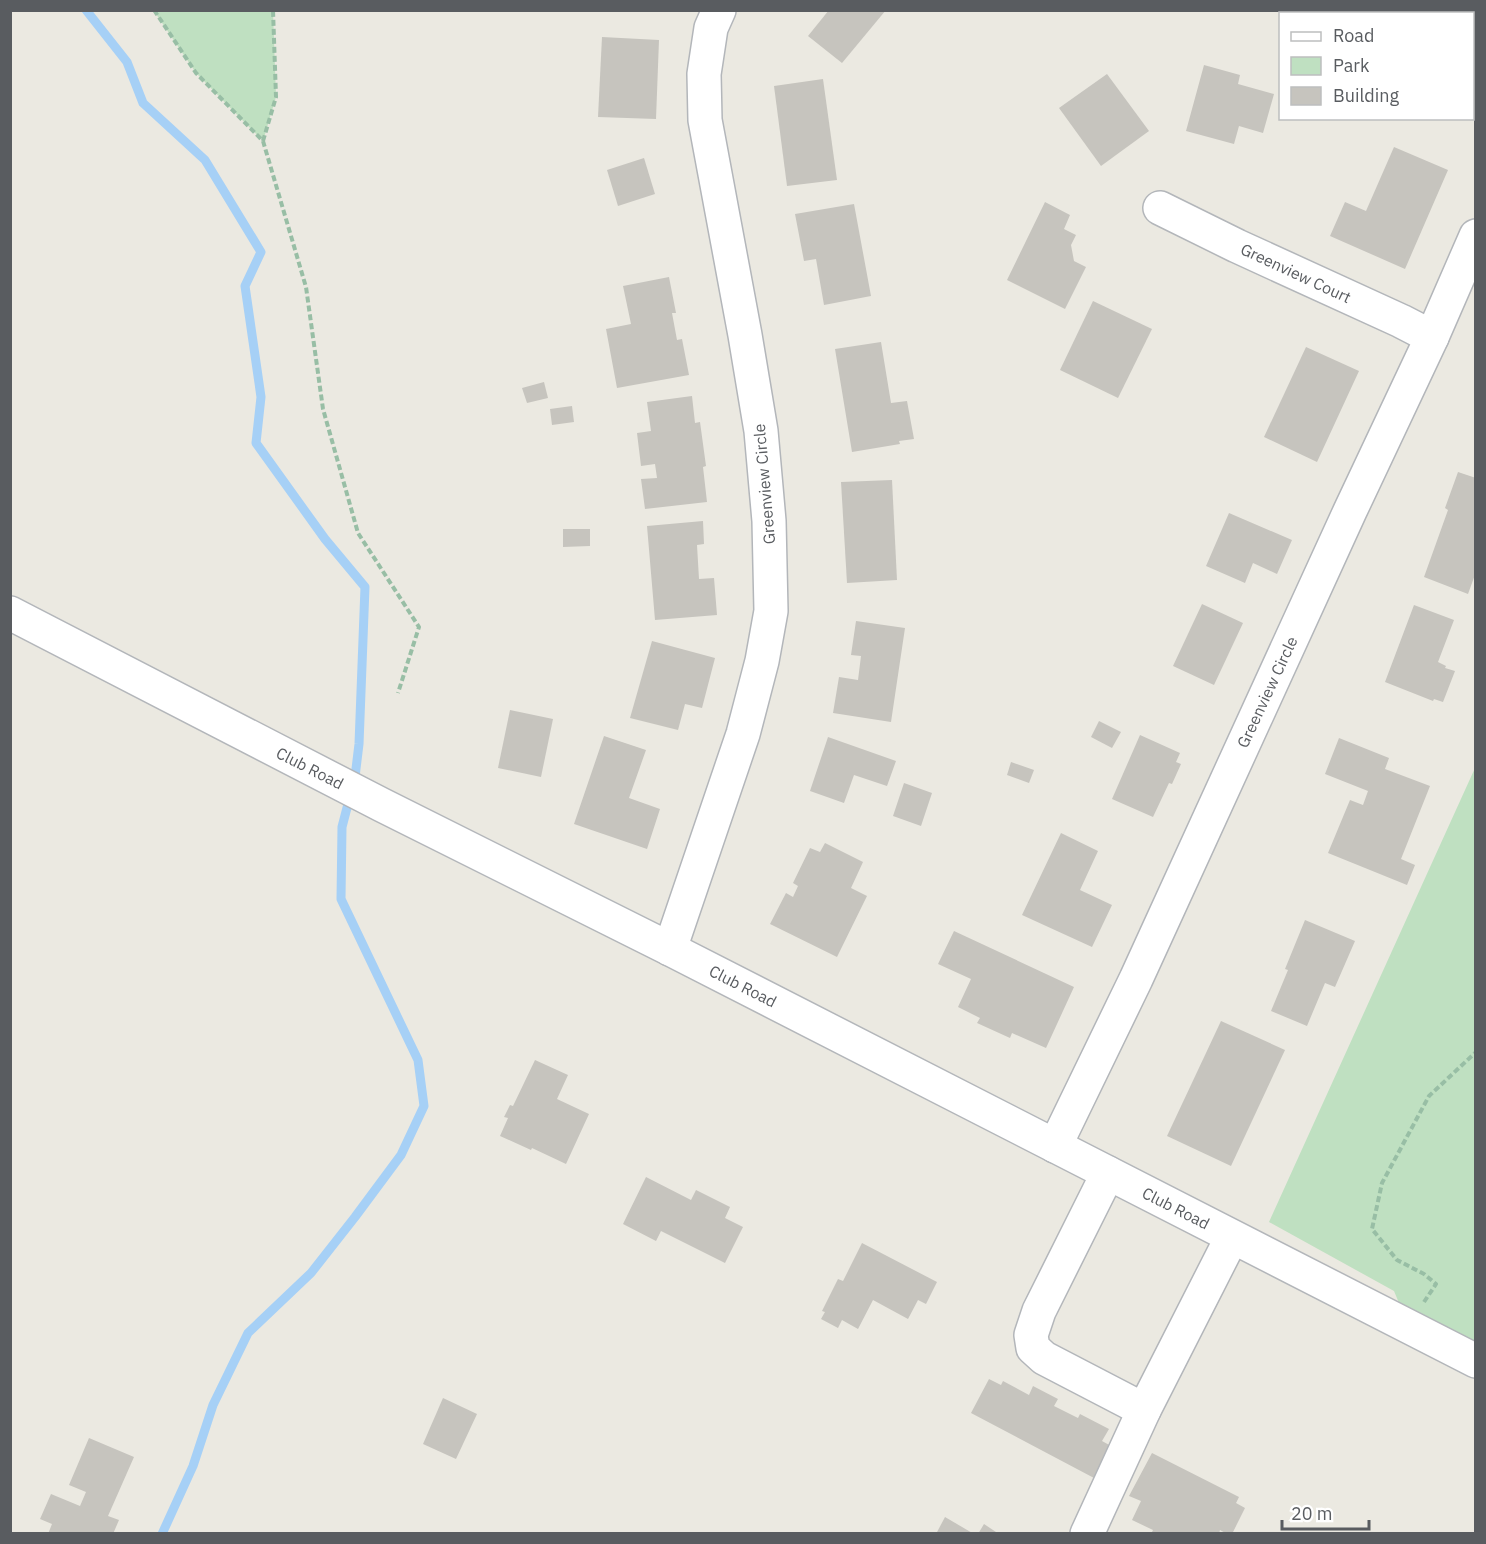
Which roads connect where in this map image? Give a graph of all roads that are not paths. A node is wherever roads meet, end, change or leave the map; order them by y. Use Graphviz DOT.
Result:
graph roads {
  1 [pos="719,10"];
  2 [pos="1160,208"];
  3 [pos="1476,236"];
  4 [pos="1432,337"];
  5 [pos="10,613"];
  6 [pos="670,949"];
  7 [pos="1055,1146"];
  8 [pos="1108,1173"];
  9 [pos="1232,1236"];
  10 [pos="1476,1361"];
  11 [pos="1144,1410"];
  12 [pos="1087,1533"];
  1 -- 6 [label="street, Greenview Circle"];
  2 -- 4 [label="street, Greenview Court"];
  3 -- 4 [label="street, Greenview Circle"];
  4 -- 7 [label="street, Greenview Circle"];
  5 -- 6 [label="street, Club Road"];
  6 -- 7 [label="street, Club Road"];
  7 -- 8 [label="street, Club Road"];
  8 -- 9 [label="street, Club Road"];
  8 -- 11 [label="street"];
  9 -- 10 [label="street, Club Road"];
  9 -- 11 [label="street"];
  11 -- 12 [label="street"];
}
